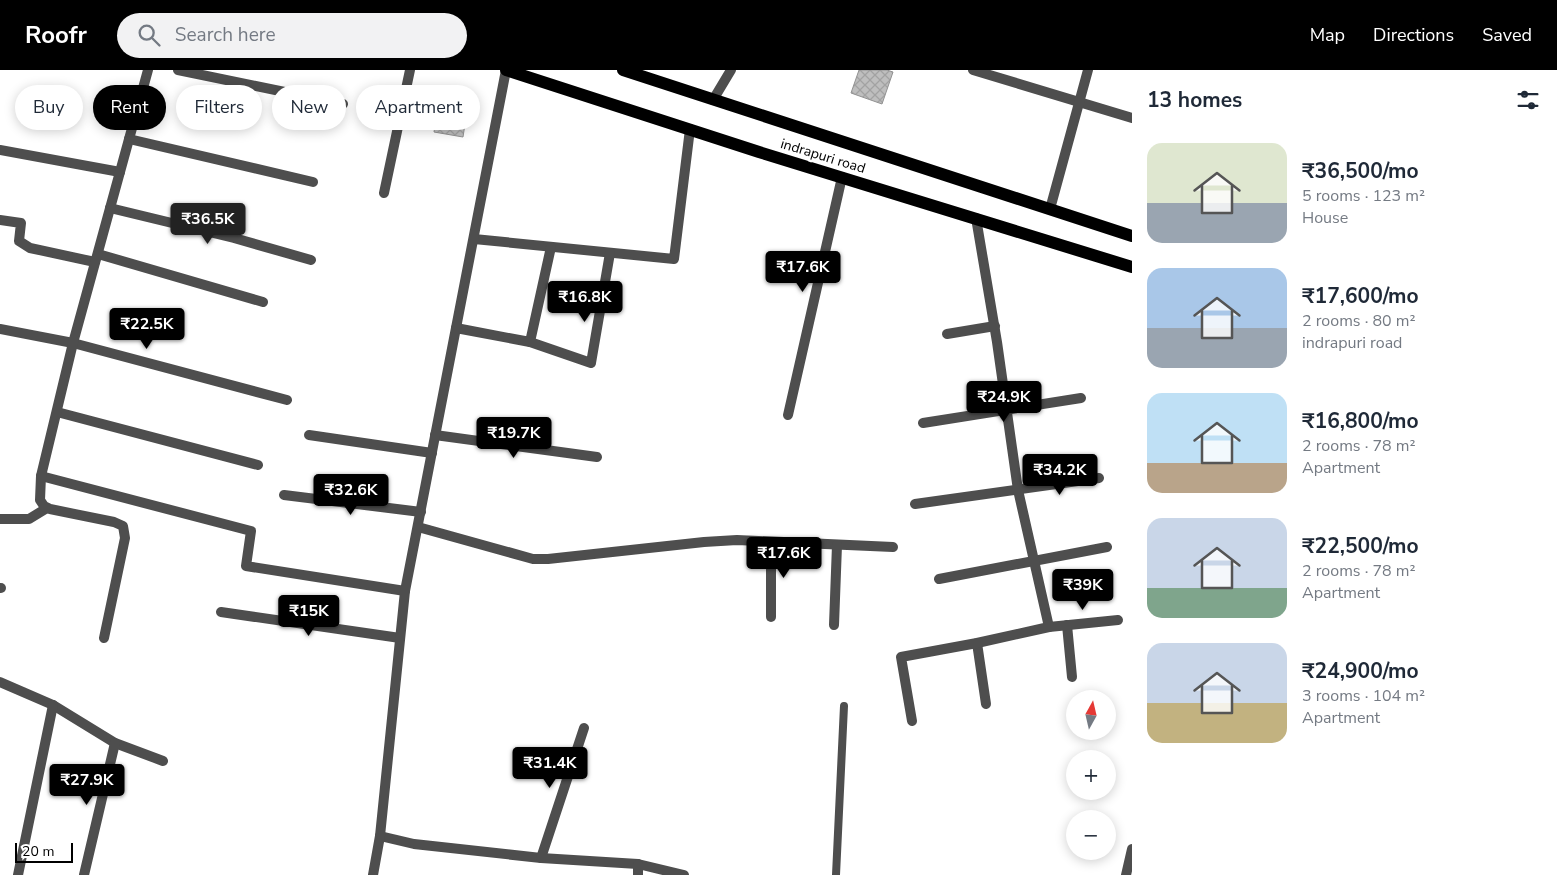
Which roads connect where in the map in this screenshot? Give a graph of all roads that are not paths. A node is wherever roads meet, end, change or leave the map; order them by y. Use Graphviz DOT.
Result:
graph roads {
  1 [pos="148,70"];
  2 [pos="178,70"];
  3 [pos="410,70"];
  4 [pos="506,70"];
  5 [pos="624,70"];
  6 [pos="731,70"];
  7 [pos="973,70"];
  8 [pos="1088,70"];
  9 [pos="538,75"];
  10 [pos="272,89"];
  11 [pos="713,100"];
  12 [pos="1078,102"];
  13 [pos="1132,118"];
  14 [pos="690,129"];
  15 [pos="129,139"];
  16 [pos="0,150"];
  17 [pos="120,172"];
  18 [pos="842,177"];
  19 [pos="313,182"];
  20 [pos="384,193"];
  21 [pos="110,208"];
  22 [pos="1050,209"];
  23 [pos="976,218"];
  24 [pos="0,220"];
  25 [pos="1132,236"];
  26 [pos="474,239"];
  27 [pos="551,247"];
  28 [pos="610,252"];
  29 [pos="97,258"];
  30 [pos="311,260"];
  31 [pos="1132,267"];
  32 [pos="263,302"];
  33 [pos="995,326"];
  34 [pos="456,328"];
  35 [pos="0,329"];
  36 [pos="947,334"];
  37 [pos="530,342"];
  38 [pos="73,343"];
  39 [pos="1081,398"];
  40 [pos="287,400"];
  41 [pos="1007,409"];
  42 [pos="57,412"];
  43 [pos="788,415"];
  44 [pos="923,423"];
  45 [pos="308,435"];
  46 [pos="435,435"];
  47 [pos="432,453"];
  48 [pos="596,457"];
  49 [pos="258,465"];
  50 [pos="41,476"];
  51 [pos="1099,478"];
  52 [pos="1018,490"];
  53 [pos="284,495"];
  54 [pos="916,504"];
  55 [pos="47,508"];
  56 [pos="421,512"];
  57 [pos="0,519"];
  58 [pos="418,527"];
  59 [pos="772,542"];
  60 [pos="837,544"];
  61 [pos="893,547"];
  62 [pos="1107,547"];
  63 [pos="1034,560"];
  64 [pos="939,579"];
  65 [pos="405,591"];
  66 [pos="221,612"];
  67 [pos="771,617"];
  68 [pos="1118,620"];
  69 [pos="834,625"];
  70 [pos="1067,625"];
  71 [pos="1049,627"];
  72 [pos="104,638"];
  73 [pos="400,638"];
  74 [pos="977,643"];
  75 [pos="1072,677"];
  76 [pos="0,682"];
  77 [pos="986,704"];
  78 [pos="52,705"];
  79 [pos="844,706"];
  80 [pos="912,721"];
  81 [pos="584,728"];
  82 [pos="115,743"];
  83 [pos="163,761"];
  84 [pos="380,836"];
  85 [pos="1132,848"];
  86 [pos="541,858"];
  87 [pos="638,864"];
  88 [pos="18,875"];
  89 [pos="84,875"];
  90 [pos="373,875"];
  91 [pos="638,875"];
  92 [pos="684,875"];
  93 [pos="836,875"];
  94 [pos="1126,875"];
  1 -- 15 [label="street"];
  2 -- 10 [label="street"];
  3 -- 20 [label="street"];
  4 -- 9 [label="main road, indrapuri road"];
  4 -- 26 [label="street"];
  5 -- 11 [label="main road, indrapuri road"];
  6 -- 11 [label="street"];
  7 -- 12 [label="street"];
  8 -- 12 [label="street"];
  9 -- 14 [label="main road, indrapuri road"];
  11 -- 22 [label="main road, indrapuri road"];
  12 -- 13 [label="street"];
  12 -- 22 [label="street"];
  14 -- 18 [label="main road, indrapuri road"];
  14 -- 28 [label="street"];
  15 -- 17 [label="street"];
  15 -- 19 [label="street"];
  16 -- 17 [label="street"];
  17 -- 21 [label="street"];
  18 -- 23 [label="main road, indrapuri road"];
  18 -- 43 [label="street"];
  21 -- 29 [label="street"];
  21 -- 30 [label="street"];
  22 -- 25 [label="main road, indrapuri road"];
  23 -- 31 [label="main road, indrapuri road"];
  23 -- 33 [label="street"];
  24 -- 29 [label="street"];
  26 -- 27 [label="street"];
  26 -- 34 [label="street"];
  27 -- 28 [label="street"];
  27 -- 37 [label="street"];
  28 -- 37 [label="street"];
  29 -- 32 [label="street"];
  29 -- 38 [label="street"];
  33 -- 36 [label="street"];
  33 -- 41 [label="street"];
  34 -- 37 [label="street"];
  34 -- 46 [label="street"];
  35 -- 38 [label="street"];
  38 -- 40 [label="street"];
  38 -- 42 [label="street"];
  39 -- 41 [label="street"];
  41 -- 44 [label="street"];
  41 -- 52 [label="street"];
  42 -- 49 [label="street"];
  42 -- 50 [label="street"];
  45 -- 47 [label="street"];
  46 -- 47 [label="street"];
  46 -- 48 [label="street"];
  47 -- 56 [label="street"];
  50 -- 55 [label="street"];
  50 -- 65 [label="street"];
  51 -- 52 [label="street"];
  52 -- 54 [label="street"];
  52 -- 63 [label="street"];
  53 -- 56 [label="street"];
  55 -- 57 [label="street"];
  55 -- 72 [label="street"];
  56 -- 58 [label="street"];
  58 -- 59 [label="street"];
  58 -- 65 [label="street"];
  59 -- 60 [label="street"];
  59 -- 67 [label="street"];
  60 -- 61 [label="street"];
  60 -- 69 [label="street"];
  62 -- 63 [label="street"];
  63 -- 64 [label="street"];
  63 -- 71 [label="street"];
  65 -- 73 [label="street"];
  66 -- 73 [label="street"];
  68 -- 70 [label="street"];
  70 -- 71 [label="street"];
  70 -- 75 [label="street"];
  71 -- 74 [label="street"];
  73 -- 84 [label="street"];
  74 -- 77 [label="street"];
  74 -- 80 [label="street"];
  76 -- 78 [label="street"];
  78 -- 82 [label="street"];
  78 -- 88 [label="street"];
  79 -- 93 [label="lane"];
  81 -- 86 [label="street"];
  82 -- 83 [label="street"];
  82 -- 89 [label="street"];
  84 -- 86 [label="street"];
  84 -- 90 [label="street"];
  85 -- 94 [label="street"];
  86 -- 87 [label="street"];
  87 -- 91 [label="street"];
  87 -- 92 [label="street"];
}
